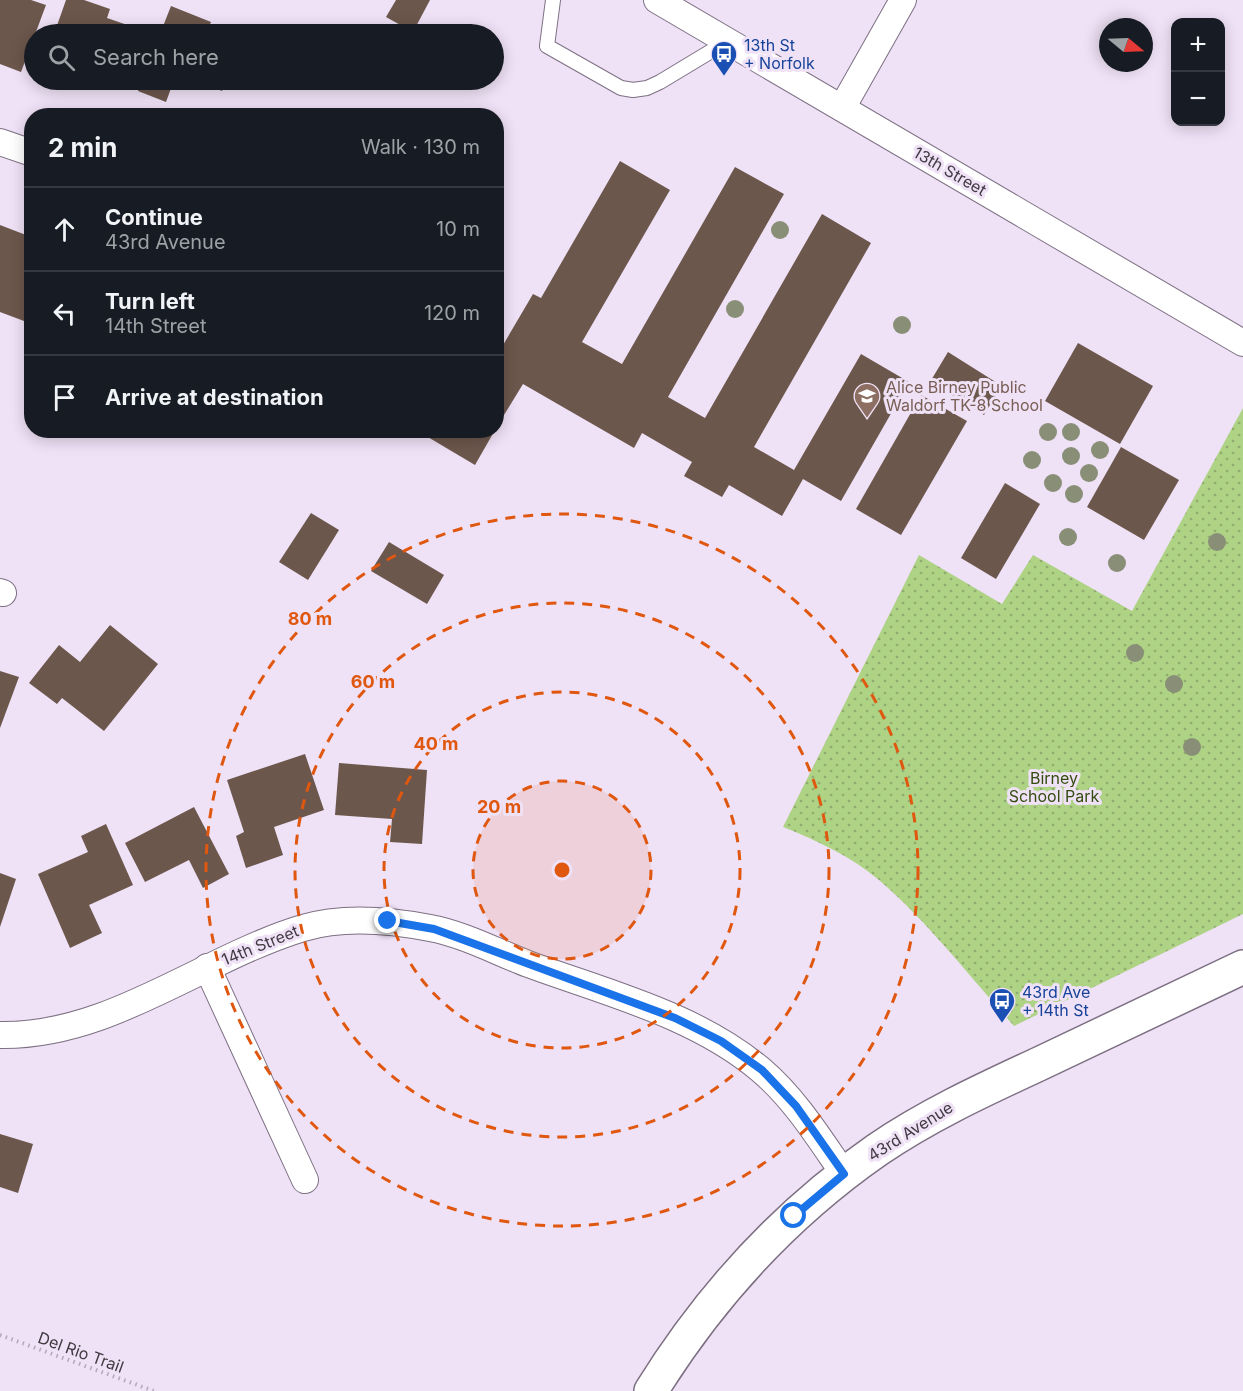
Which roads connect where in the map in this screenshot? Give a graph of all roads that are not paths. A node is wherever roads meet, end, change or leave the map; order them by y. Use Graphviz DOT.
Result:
graph roads {
  1 [pos="553,0"];
  2 [pos="657,0"];
  3 [pos="903,0"];
  4 [pos="728,41"];
  5 [pos="842,108"];
  6 [pos="0,142"];
  7 [pos="24,150"];
  8 [pos="1243,343"];
  9 [pos="207,967"];
  10 [pos="1243,967"];
  11 [pos="0,1035"];
  12 [pos="844,1174"];
  13 [pos="305,1180"];
  14 [pos="651,1391"];
  1 -- 4 [label="lane"];
  2 -- 4 [label="street, 13th Street"];
  3 -- 5 [label="street"];
  4 -- 5 [label="street, 13th Street"];
  5 -- 8 [label="street, 13th Street"];
  6 -- 7 [label="street"];
  9 -- 11 [label="street, 14th Street"];
  9 -- 12 [label="street, 14th Street"];
  9 -- 13 [label="street, 14th Street"];
  10 -- 12 [label="street, 43rd Avenue"];
  12 -- 14 [label="street, 43rd Avenue"];
}
